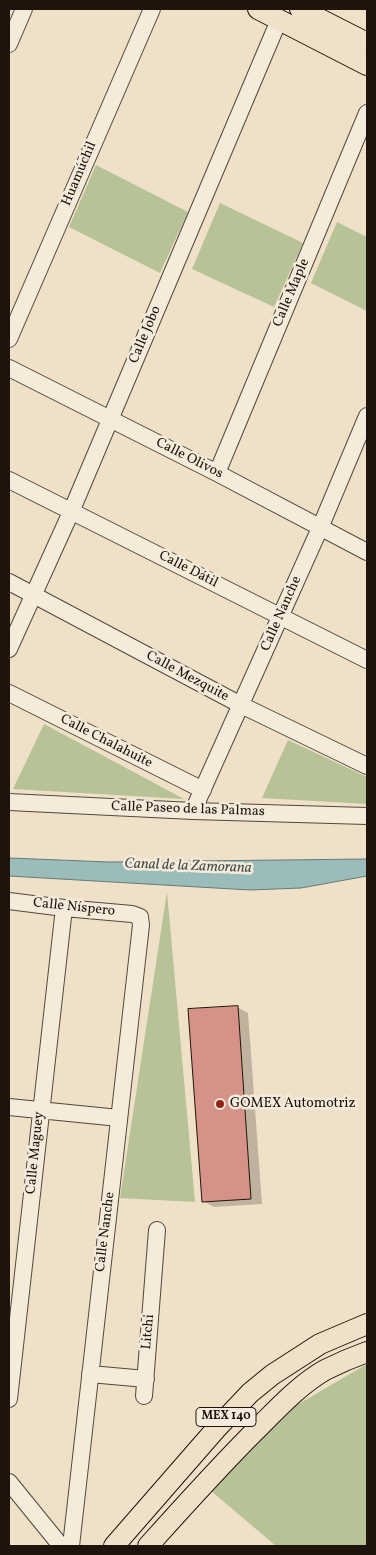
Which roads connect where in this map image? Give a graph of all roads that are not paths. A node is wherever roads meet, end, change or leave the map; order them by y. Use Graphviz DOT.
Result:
graph roads {
  1 [pos="24,9"];
  2 [pos="152,9"];
  3 [pos="258,9"];
  4 [pos="300,9"];
  5 [pos="279,20"];
  6 [pos="367,43"];
  7 [pos="9,44"];
  8 [pos="367,65"];
  9 [pos="367,114"];
  10 [pos="9,338"];
  11 [pos="9,368"];
  12 [pos="367,416"];
  13 [pos="111,419"];
  14 [pos="217,473"];
  15 [pos="9,480"];
  16 [pos="71,512"];
  17 [pos="320,528"];
  18 [pos="367,552"];
  19 [pos="9,582"];
  20 [pos="34,595"];
  21 [pos="280,616"];
  22 [pos="9,649"];
  23 [pos="367,660"];
  24 [pos="9,693"];
  25 [pos="241,705"];
  26 [pos="367,766"];
  27 [pos="203,790"];
  28 [pos="9,802"];
  29 [pos="193,811"];
  30 [pos="367,816"];
  31 [pos="9,900"];
  32 [pos="64,908"];
  33 [pos="140,917"];
  34 [pos="9,1107"];
  35 [pos="40,1110"];
  36 [pos="119,1118"];
  37 [pos="157,1230"];
  38 [pos="367,1324"];
  39 [pos="367,1352"];
  40 [pos="90,1374"];
  41 [pos="146,1379"];
  42 [pos="144,1396"];
  43 [pos="9,1399"];
  44 [pos="9,1482"];
  45 [pos="61,1546"];
  46 [pos="71,1546"];
  47 [pos="114,1546"];
  48 [pos="148,1546"];
  1 -- 7 [label="street"];
  2 -- 10 [label="street, Huamúchil"];
  3 -- 5 [label="main road"];
  4 -- 6 [label="main road"];
  5 -- 8 [label="main road"];
  5 -- 13 [label="street, Calle Jobo"];
  9 -- 14 [label="street, Calle Maple"];
  11 -- 13 [label="street, Calle Olivos"];
  12 -- 17 [label="street, Calle Nanche"];
  13 -- 14 [label="street, Calle Olivos"];
  13 -- 16 [label="street, Calle Jobo"];
  14 -- 17 [label="street, Calle Olivos"];
  15 -- 16 [label="street, Calle Dátil"];
  16 -- 20 [label="street, Calle Jobo"];
  16 -- 21 [label="street, Calle Dátil"];
  17 -- 18 [label="street, Calle Olivos"];
  17 -- 21 [label="street, Calle Nanche"];
  19 -- 20 [label="street, Calle Mezquite"];
  20 -- 22 [label="street, Calle Jobo"];
  20 -- 25 [label="street, Calle Mezquite"];
  21 -- 23 [label="street, Calle Dátil"];
  21 -- 25 [label="street, Calle Nanche"];
  24 -- 27 [label="street, Calle Chalahuite"];
  25 -- 26 [label="street, Calle Mezquite"];
  25 -- 27 [label="street, Calle Nanche"];
  27 -- 29 [label="street, Calle Nanche"];
  28 -- 29 [label="street, Calle Paseo de las Palmas"];
  29 -- 30 [label="street, Calle Paseo de las Palmas"];
  31 -- 32 [label="street, Calle Níspero"];
  32 -- 33 [label="street, Calle Níspero"];
  32 -- 35 [label="street, Calle Maguey"];
  33 -- 36 [label="street, Calle Nanche"];
  34 -- 35 [label="street"];
  35 -- 36 [label="street"];
  35 -- 43 [label="street, Calle Maguey"];
  36 -- 40 [label="street, Calle Nanche"];
  37 -- 41 [label="street, Litchi"];
  38 -- 47 [label="main road, MEX 140"];
  39 -- 48 [label="main road, MEX 140"];
  40 -- 41 [label="street"];
  40 -- 46 [label="street, Calle Nanche"];
  41 -- 42 [label="street, Litchi"];
  44 -- 45 [label="street"];
}
